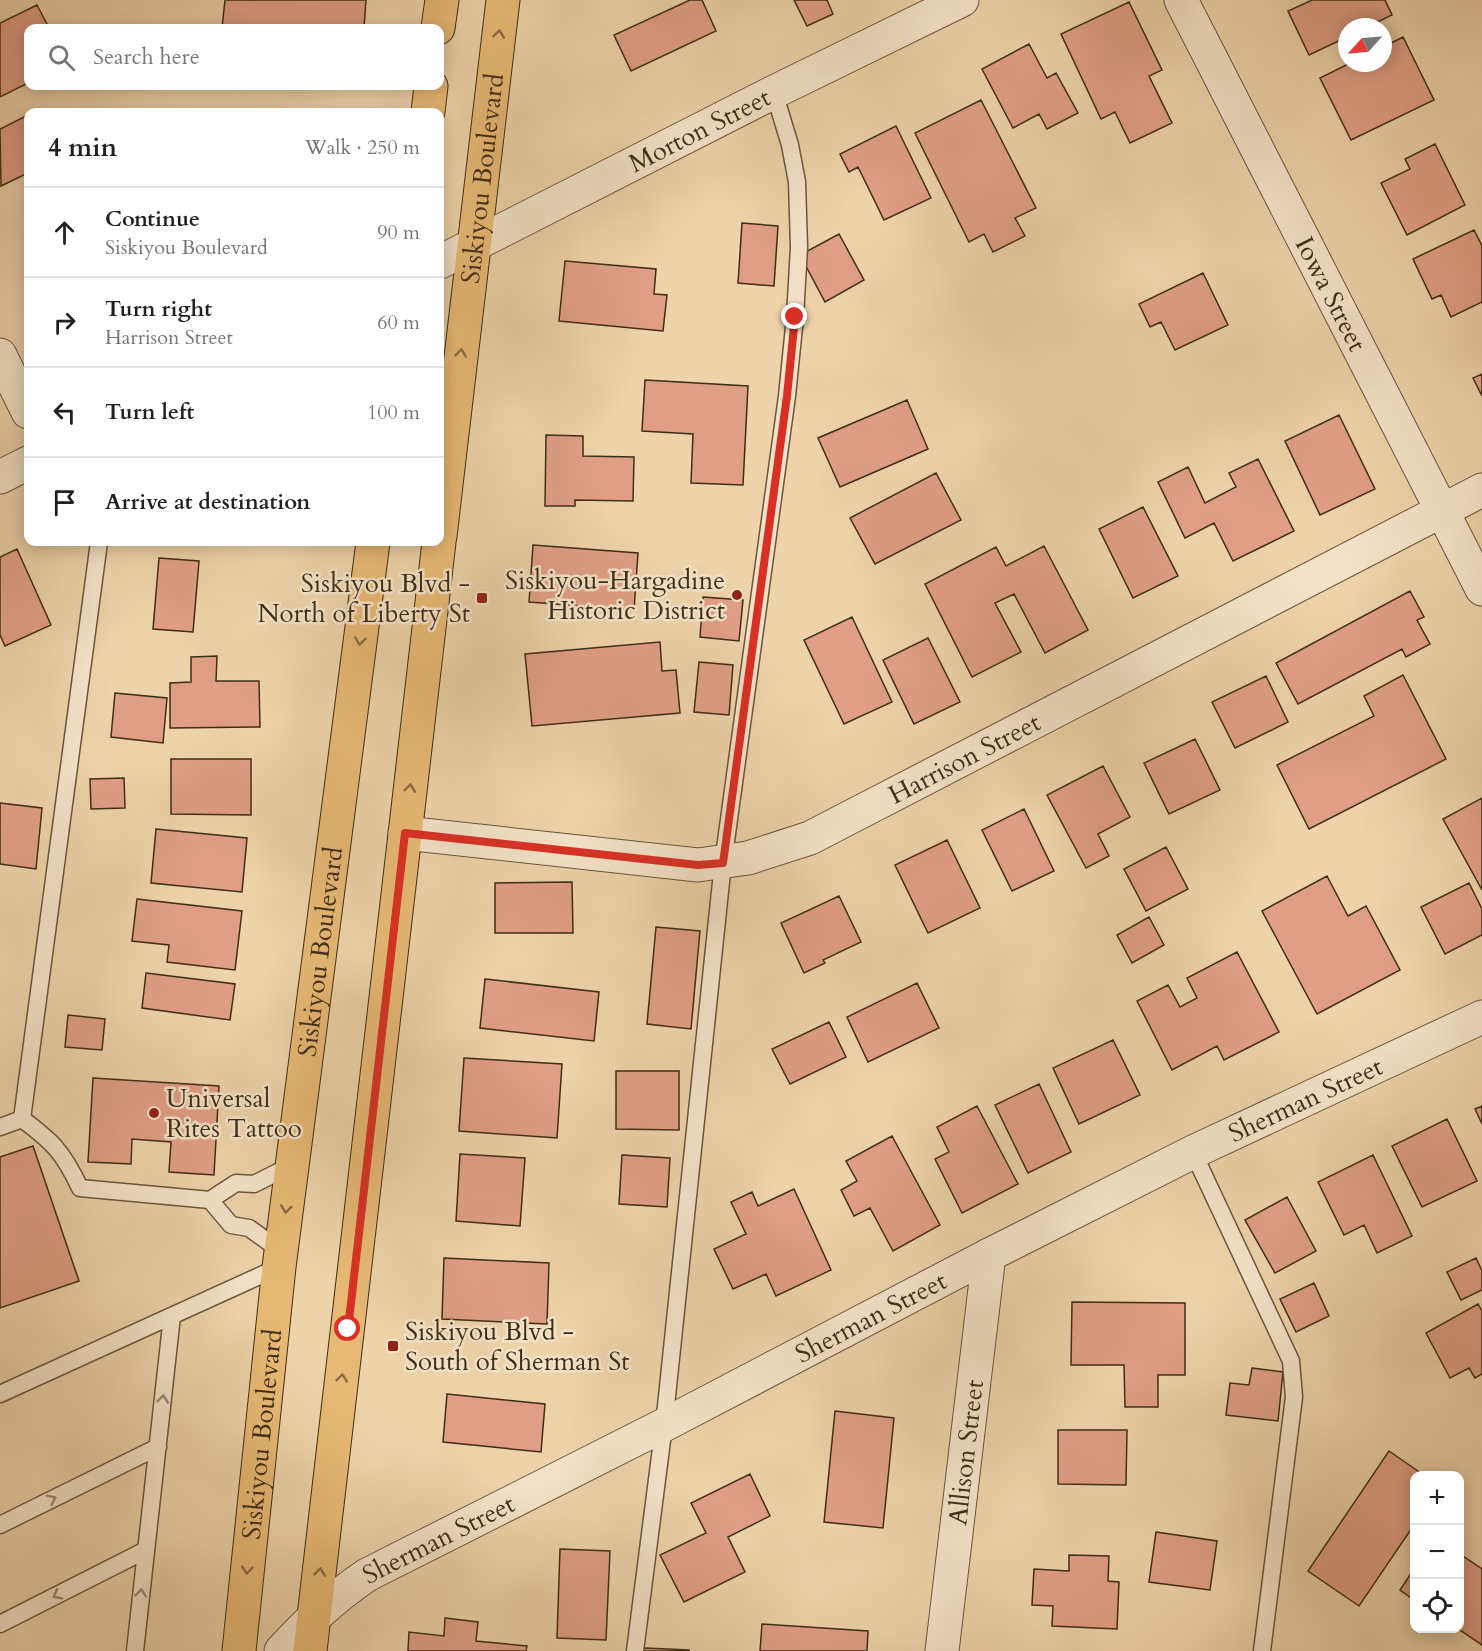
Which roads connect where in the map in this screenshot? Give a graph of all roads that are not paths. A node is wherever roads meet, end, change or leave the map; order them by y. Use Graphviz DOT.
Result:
graph roads {
  1 [pos="442,0"];
  2 [pos="503,0"];
  3 [pos="962,0"];
  4 [pos="1181,0"];
  5 [pos="439,24"];
  6 [pos="431,90"];
  7 [pos="774,92"];
  8 [pos="428,108"];
  9 [pos="474,244"];
  10 [pos="444,260"];
  11 [pos="0,355"];
  12 [pos="24,404"];
  13 [pos="24,465"];
  14 [pos="0,477"];
  15 [pos="1482,490"];
  16 [pos="444,502"];
  17 [pos="1442,511"];
  18 [pos="98,546"];
  19 [pos="372,546"];
  20 [pos="439,546"];
  21 [pos="1482,589"];
  22 [pos="405,833"];
  23 [pos="723,863"];
  24 [pos="1482,1017"];
  25 [pos="22,1119"];
  26 [pos="0,1127"];
  27 [pos="1193,1152"];
  28 [pos="292,1165"];
  29 [pos="210,1200"];
  30 [pos="988,1254"];
  31 [pos="280,1259"];
  32 [pos="172,1316"];
  33 [pos="0,1394"];
  34 [pos="664,1425"];
  35 [pos="158,1447"];
  36 [pos="0,1525"];
  37 [pos="146,1550"];
  38 [pos="315,1615"];
  39 [pos="0,1624"];
  40 [pos="135,1651"];
  41 [pos="239,1651"];
  42 [pos="281,1651"];
  43 [pos="310,1651"];
  44 [pos="635,1651"];
  45 [pos="942,1651"];
  46 [pos="1262,1651"];
  1 -- 5 [label="main road"];
  9 -- 2 [label="main road, Siskiyou Boulevard, one-way"];
  3 -- 7 [label="street, Morton Street"];
  4 -- 17 [label="street, Iowa Street"];
  6 -- 8 [label="main road"];
  7 -- 9 [label="street, Morton Street"];
  7 -- 23 [label="lane"];
  9 -- 10 [label="street, Morton Street"];
  16 -- 9 [label="main road, Siskiyou Boulevard, one-way"];
  11 -- 12 [label="street"];
  13 -- 14 [label="street"];
  15 -- 17 [label="street, Harrison Street"];
  17 -- 21 [label="street, Iowa Street"];
  17 -- 23 [label="street, Harrison Street"];
  18 -- 25 [label="lane"];
  19 -- 28 [label="main road, Siskiyou Boulevard, one-way"];
  22 -- 20 [label="main road, one-way"];
  22 -- 23 [label="street, Harrison Street"];
  38 -- 22 [label="main road, one-way"];
  23 -- 34 [label="lane"];
  24 -- 27 [label="street, Sherman Street"];
  25 -- 26 [label="lane"];
  25 -- 29 [label="lane"];
  27 -- 30 [label="street, Sherman Street"];
  27 -- 46 [label="lane"];
  28 -- 29 [label="lane"];
  28 -- 31 [label="main road, Siskiyou Boulevard, one-way"];
  29 -- 31 [label="lane"];
  30 -- 34 [label="street, Sherman Street"];
  30 -- 45 [label="street, Allison Street"];
  31 -- 32 [label="lane"];
  31 -- 41 [label="main road, Siskiyou Boulevard, one-way"];
  32 -- 33 [label="lane"];
  35 -- 32 [label="lane, one-way"];
  34 -- 38 [label="street, Sherman Street"];
  34 -- 44 [label="lane"];
  36 -- 35 [label="lane, one-way"];
  35 -- 37 [label="lane"];
  37 -- 39 [label="lane, one-way"];
  40 -- 37 [label="lane, one-way"];
  38 -- 42 [label="street, Sherman Street"];
  38 -- 43 [label="main road"];
}
